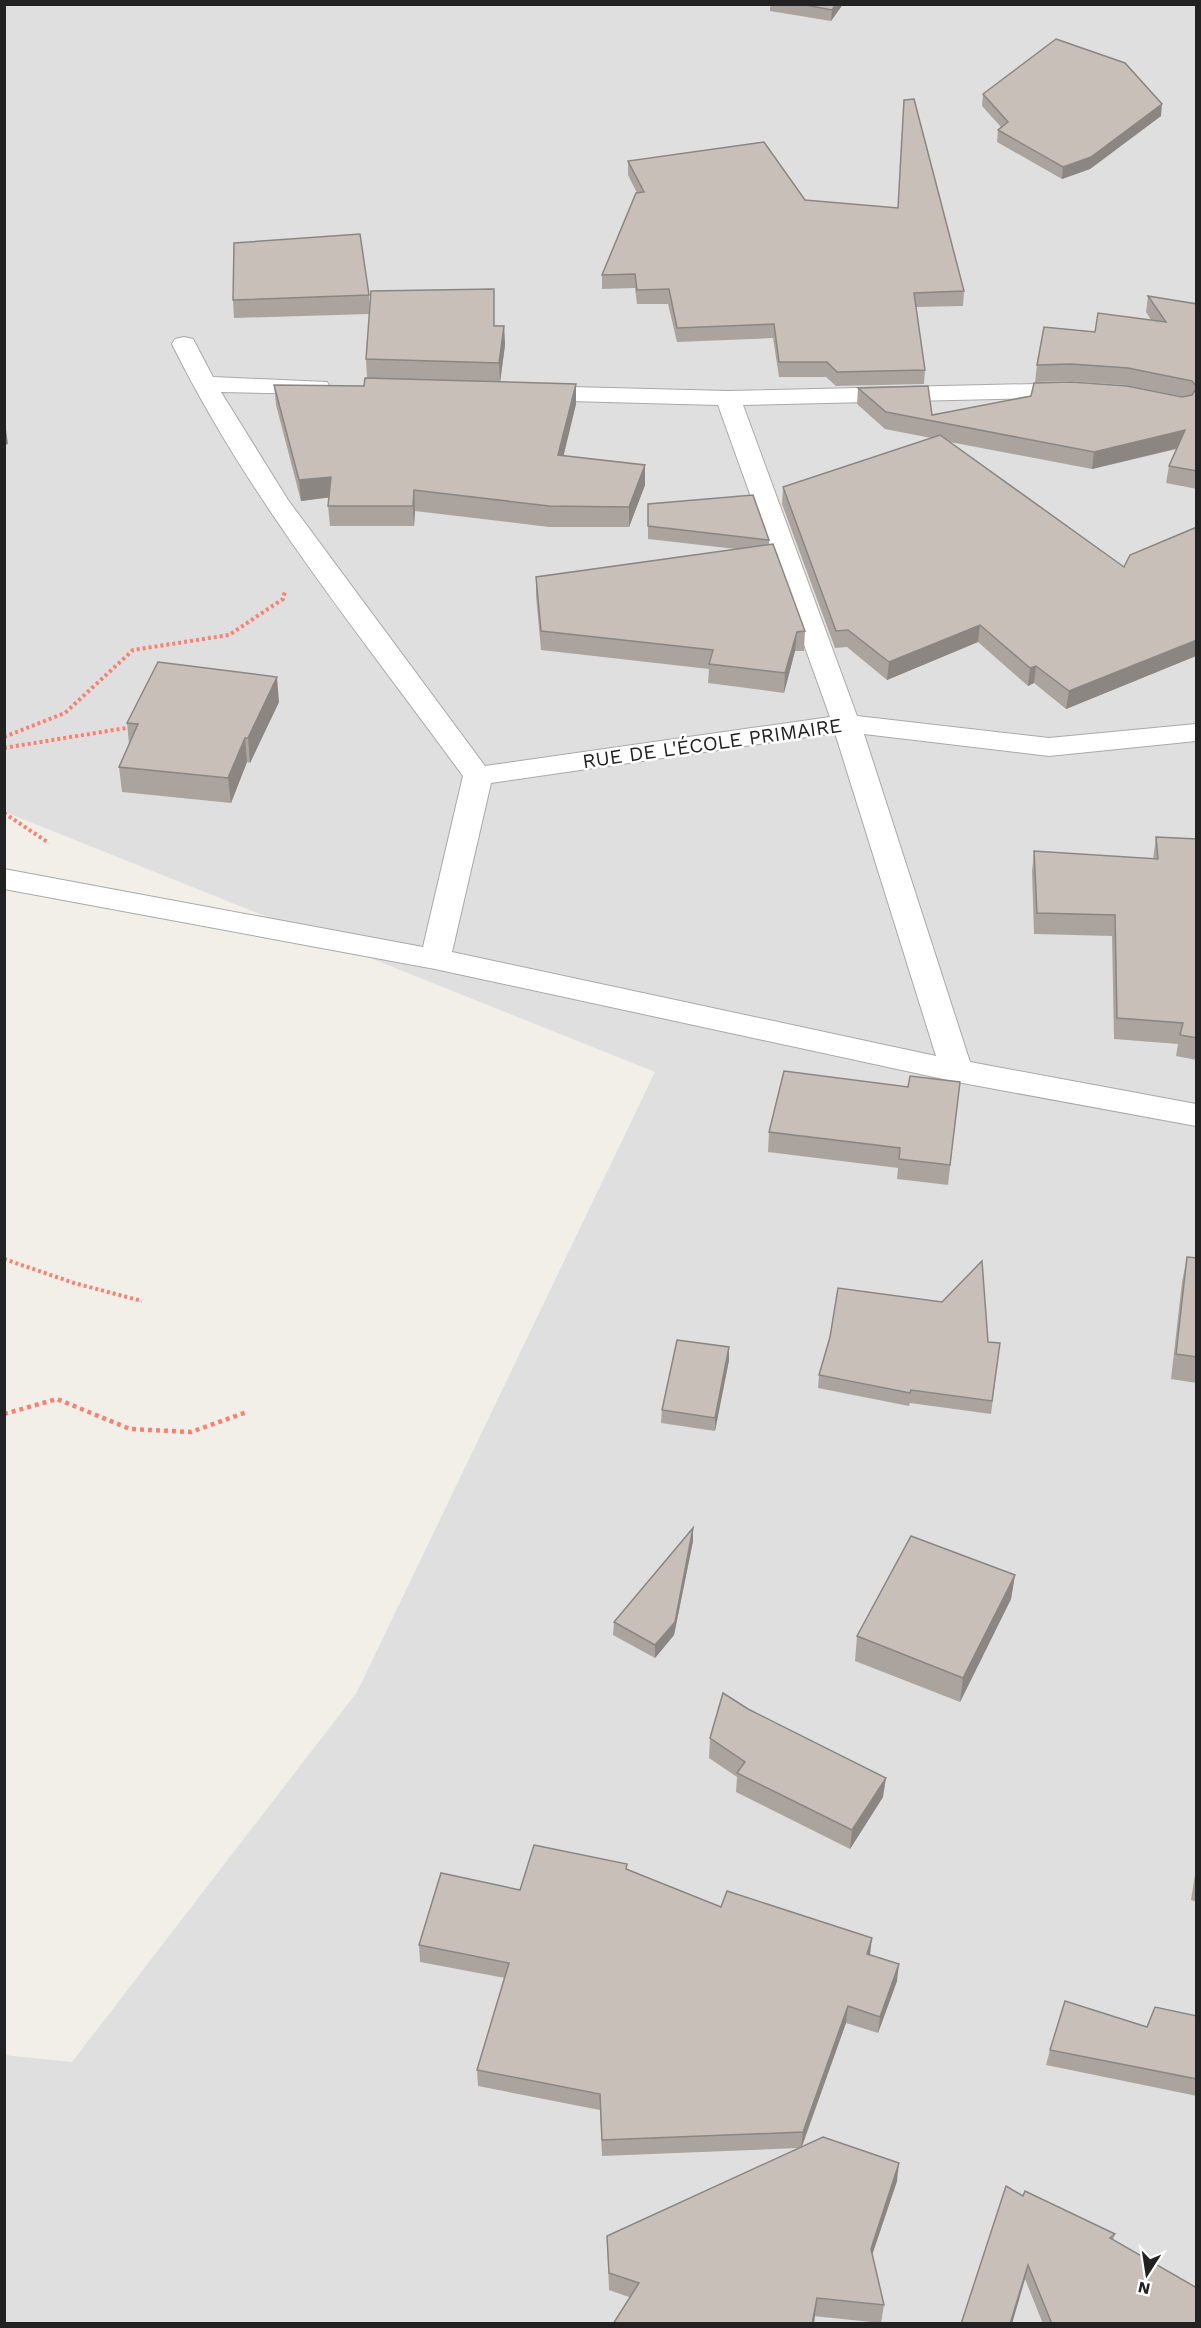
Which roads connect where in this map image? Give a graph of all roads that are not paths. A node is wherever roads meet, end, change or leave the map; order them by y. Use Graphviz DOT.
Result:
graph roads {
  1 [pos="184,344"];
  2 [pos="204,384"];
  3 [pos="347,388"];
  4 [pos="501,392"];
  5 [pos="1103,393"];
  6 [pos="728,398"];
  7 [pos="846,723"];
  8 [pos="1197,732"];
  9 [pos="478,776"];
  10 [pos="4,879"];
  11 [pos="435,959"];
  12 [pos="957,1071"];
  13 [pos="1197,1115"];
  1 -- 2 [label="street"];
  2 -- 3 [label="street"];
  2 -- 9 [label="street"];
  4 -- 6 [label="street"];
  5 -- 6 [label="street"];
  6 -- 7 [label="street"];
  7 -- 8 [label="street, RUE DE L'ÉCOLE PRIMAIRE"];
  7 -- 9 [label="street, RUE DE L'ÉCOLE PRIMAIRE"];
  7 -- 12 [label="street"];
  9 -- 11 [label="street"];
  10 -- 11 [label="street"];
  11 -- 12 [label="street"];
  12 -- 13 [label="street"];
}
